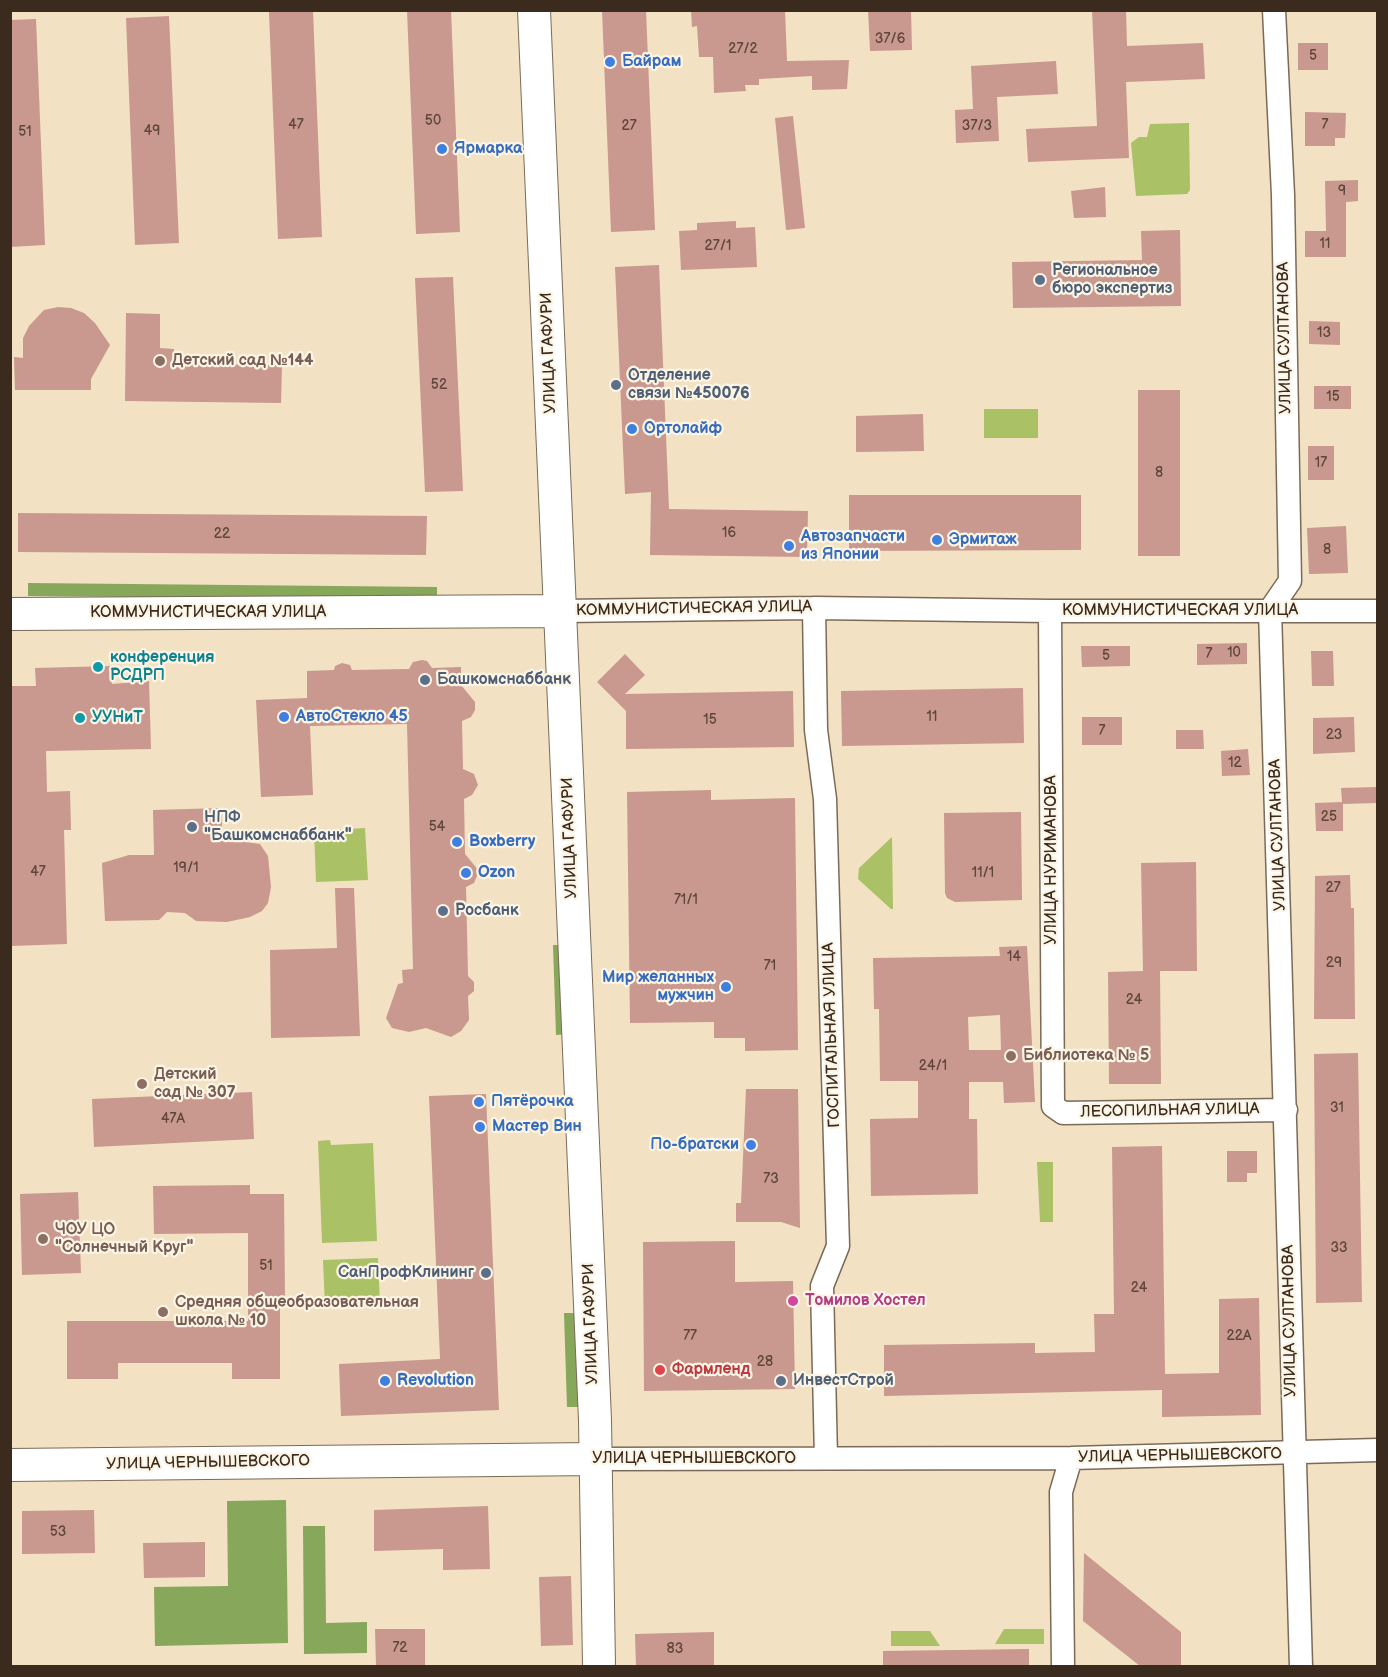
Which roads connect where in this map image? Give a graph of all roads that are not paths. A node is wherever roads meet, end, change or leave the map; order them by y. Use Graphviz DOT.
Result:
graph roads {
  1 [pos="534,10"];
  2 [pos="1274,10"];
  3 [pos="814,608"];
  4 [pos="1270,610"];
  5 [pos="561,611"];
  6 [pos="1050,611"];
  7 [pos="1377,611"];
  8 [pos="10,614"];
  9 [pos="1055,1109"];
  10 [pos="1286,1110"];
  11 [pos="1377,1450"];
  12 [pos="1293,1453"];
  13 [pos="826,1458"];
  14 [pos="1071,1458"];
  15 [pos="595,1460"];
  16 [pos="10,1465"];
  17 [pos="599,1666"];
  18 [pos="1063,1666"];
  19 [pos="1301,1666"];
  1 -- 5 [label="street, УЛИЦА ГАФУРИ"];
  2 -- 4 [label="street, УЛИЦА СУЛТАНОВА"];
  3 -- 5 [label="street, КОММУНИСТИЧЕСКАЯ УЛИЦА"];
  3 -- 6 [label="street, КОММУНИСТИЧЕСКАЯ УЛИЦА"];
  3 -- 13 [label="street, ГОСПИТАЛЬНАЯ УЛИЦА"];
  4 -- 6 [label="street, КОММУНИСТИЧЕСКАЯ УЛИЦА"];
  4 -- 7 [label="street, КОММУНИСТИЧЕСКАЯ УЛИЦА"];
  4 -- 10 [label="street, УЛИЦА СУЛТАНОВА"];
  5 -- 8 [label="street, КОММУНИСТИЧЕСКАЯ УЛИЦА"];
  5 -- 15 [label="street, УЛИЦА ГАФУРИ"];
  6 -- 9 [label="street, УЛИЦА НУРИМАНОВА"];
  9 -- 10 [label="street, ЛЕСОПИЛЬНАЯ УЛИЦА"];
  10 -- 12 [label="street, УЛИЦА СУЛТАНОВА"];
  11 -- 12 [label="street, УЛИЦА ЧЕРНЫШЕВСКОГО"];
  12 -- 14 [label="street, УЛИЦА ЧЕРНЫШЕВСКОГО"];
  12 -- 19 [label="street, УЛИЦА СУЛТАНОВА"];
  13 -- 14 [label="street, УЛИЦА ЧЕРНЫШЕВСКОГО"];
  13 -- 15 [label="street, УЛИЦА ЧЕРНЫШЕВСКОГО"];
  14 -- 18 [label="street"];
  15 -- 16 [label="street, УЛИЦА ЧЕРНЫШЕВСКОГО"];
  15 -- 17 [label="street, УЛИЦА ГАФУРИ"];
}
